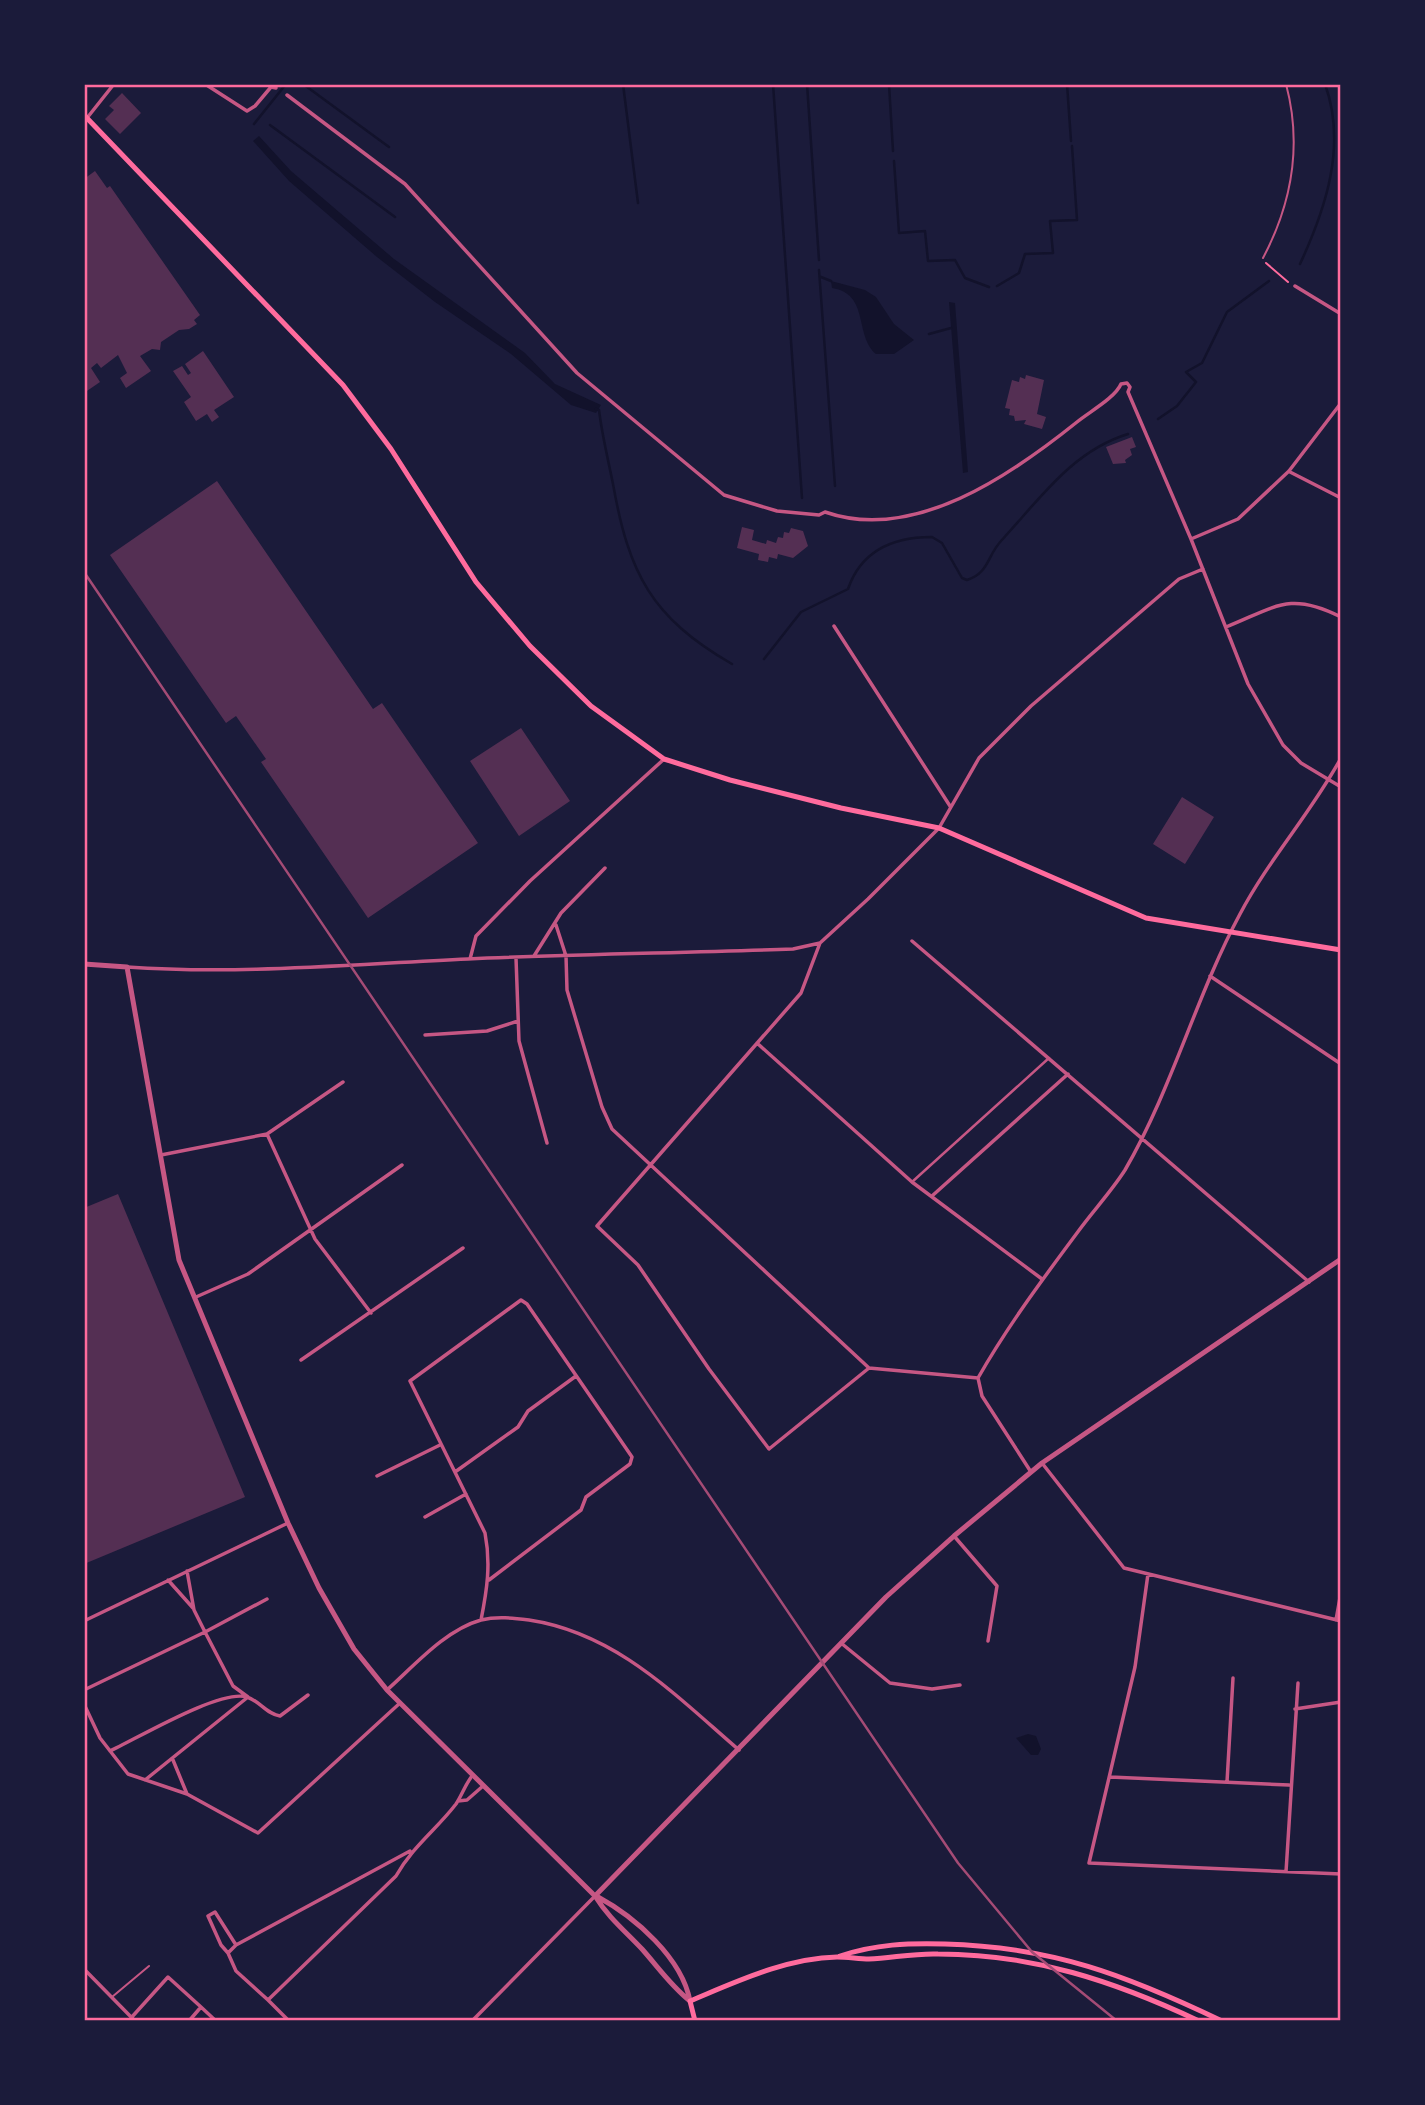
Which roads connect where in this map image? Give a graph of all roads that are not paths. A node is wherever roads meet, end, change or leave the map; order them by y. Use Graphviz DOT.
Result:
graph roads {
  1 [pos="114,84"];
  2 [pos="205,84"];
  3 [pos="1286,84"];
  4 [pos="276,88"];
  5 [pos="287,95"];
  6 [pos="85,116"];
  7 [pos="1263,258"];
  8 [pos="1295,286"];
  9 [pos="1341,314"];
  10 [pos="1120,388"];
  11 [pos="1128,392"];
  12 [pos="1341,403"];
  13 [pos="1289,471"];
  14 [pos="1341,498"];
  15 [pos="1191,539"];
  16 [pos="1203,569"];
  17 [pos="1341,617"];
  18 [pos="834,626"];
  19 [pos="1226,627"];
  20 [pos="1341,758"];
  21 [pos="664,759"];
  22 [pos="1329,781"];
  23 [pos="1341,787"];
  24 [pos="950,806"];
  25 [pos="939,828"];
  26 [pos="605,868"];
  27 [pos="556,925"];
  28 [pos="1230,933"];
  29 [pos="912,941"];
  30 [pos="820,943"];
  31 [pos="1341,950"];
  32 [pos="566,956"];
  33 [pos="534,957"];
  34 [pos="516,958"];
  35 [pos="470,959"];
  36 [pos="84,964"];
  37 [pos="127,967"];
  38 [pos="1210,976"];
  39 [pos="518,1021"];
  40 [pos="425,1035"];
  41 [pos="757,1043"];
  42 [pos="1049,1058"];
  43 [pos="1341,1065"];
  44 [pos="1068,1074"];
  45 [pos="343,1082"];
  46 [pos="267,1134"];
  47 [pos="1142,1136"];
  48 [pos="547,1143"];
  49 [pos="161,1155"];
  50 [pos="650,1164"];
  51 [pos="402,1165"];
  52 [pos="912,1181"];
  53 [pos="932,1196"];
  54 [pos="310,1230"];
  55 [pos="463,1248"];
  56 [pos="1341,1259"];
  57 [pos="1042,1279"];
  58 [pos="1309,1282"];
  59 [pos="194,1298"];
  60 [pos="371,1313"];
  61 [pos="302,1360"];
  62 [pos="869,1368"];
  63 [pos="576,1376"];
  64 [pos="978,1378"];
  65 [pos="440,1445"];
  66 [pos="1042,1463"];
  67 [pos="455,1472"];
  68 [pos="1031,1472"];
  69 [pos="377,1476"];
  70 [pos="467,1494"];
  71 [pos="425,1517"];
  72 [pos="288,1523"];
  73 [pos="954,1536"];
  74 [pos="187,1571"];
  75 [pos="1148,1574"];
  76 [pos="168,1580"];
  77 [pos="489,1580"];
  78 [pos="1341,1592"];
  79 [pos="267,1599"];
  80 [pos="194,1610"];
  81 [pos="481,1620"];
  82 [pos="1338,1620"];
  83 [pos="84,1621"];
  84 [pos="205,1632"];
  85 [pos="988,1642"];
  86 [pos="841,1643"];
  87 [pos="1233,1678"];
  88 [pos="1298,1683"];
  89 [pos="960,1685"];
  90 [pos="84,1690"];
  91 [pos="387,1690"];
  92 [pos="308,1695"];
  93 [pos="248,1697"];
  94 [pos="1341,1702"];
  95 [pos="400,1703"];
  96 [pos="84,1704"];
  97 [pos="1295,1709"];
  98 [pos="740,1750"];
  99 [pos="110,1751"];
  100 [pos="173,1760"];
  101 [pos="472,1776"];
  102 [pos="1109,1777"];
  103 [pos="145,1780"];
  104 [pos="1227,1782"];
  105 [pos="1289,1785"];
  106 [pos="483,1786"];
  107 [pos="187,1794"];
  108 [pos="458,1801"];
  109 [pos="410,1851"];
  110 [pos="1286,1872"];
  111 [pos="1341,1874"];
  112 [pos="595,1896"];
  113 [pos="236,1945"];
  114 [pos="228,1953"];
  115 [pos="837,1957"];
  116 [pos="149,1966"];
  117 [pos="84,1969"];
  118 [pos="112,1997"];
  119 [pos="268,2000"];
  120 [pos="690,2001"];
  121 [pos="201,2007"];
  122 [pos="133,2019"];
  123 [pos="215,2020"];
  124 [pos="189,2021"];
  125 [pos="289,2021"];
  126 [pos="471,2021"];
  127 [pos="695,2021"];
  128 [pos="1199,2021"];
  129 [pos="1222,2021"];
  1 -- 6 [label="street"];
  2 -- 4 [label="street"];
  3 -- 7 [label="lane"];
  5 -- 10 [label="street"];
  6 -- 21 [label="main road"];
  8 -- 9 [label="street"];
  10 -- 11 [label="street"];
  10 -- 11 [label="street"];
  11 -- 15 [label="street"];
  12 -- 13 [label="street"];
  13 -- 14 [label="street"];
  13 -- 15 [label="street"];
  15 -- 16 [label="street"];
  16 -- 19 [label="street"];
  16 -- 24 [label="street"];
  17 -- 19 [label="street"];
  18 -- 24 [label="street"];
  19 -- 22 [label="street"];
  20 -- 22 [label="street"];
  21 -- 25 [label="main road"];
  21 -- 35 [label="street"];
  22 -- 23 [label="street"];
  22 -- 28 [label="street"];
  24 -- 25 [label="street"];
  25 -- 28 [label="main road"];
  25 -- 30 [label="street"];
  26 -- 27 [label="street"];
  27 -- 32 [label="street"];
  27 -- 33 [label="street"];
  28 -- 31 [label="main road"];
  28 -- 38 [label="street"];
  29 -- 42 [label="street"];
  30 -- 32 [label="street"];
  30 -- 41 [label="street"];
  32 -- 33 [label="street"];
  32 -- 50 [label="street"];
  33 -- 34 [label="street"];
  34 -- 35 [label="street"];
  34 -- 39 [label="street"];
  35 -- 37 [label="street"];
  36 -- 37 [label="street"];
  37 -- 49 [label="street"];
  38 -- 43 [label="street"];
  38 -- 47 [label="street"];
  39 -- 40 [label="street"];
  39 -- 48 [label="street"];
  41 -- 50 [label="street"];
  41 -- 52 [label="street"];
  42 -- 44 [label="street"];
  42 -- 52 [label="street"];
  44 -- 47 [label="street"];
  44 -- 53 [label="street"];
  45 -- 46 [label="street"];
  46 -- 49 [label="street"];
  46 -- 54 [label="street"];
  47 -- 57 [label="street"];
  47 -- 58 [label="street"];
  49 -- 59 [label="street"];
  50 -- 62 [label="street"];
  50 -- 62 [label="street"];
  51 -- 54 [label="street"];
  52 -- 53 [label="street"];
  53 -- 57 [label="street"];
  54 -- 59 [label="street"];
  54 -- 60 [label="street"];
  55 -- 60 [label="street"];
  56 -- 58 [label="street"];
  57 -- 64 [label="street"];
  58 -- 66 [label="street"];
  59 -- 72 [label="street"];
  60 -- 61 [label="street"];
  62 -- 64 [label="street"];
  63 -- 65 [label="street"];
  63 -- 67 [label="street"];
  63 -- 77 [label="street"];
  64 -- 68 [label="street"];
  65 -- 67 [label="street"];
  65 -- 69 [label="street"];
  66 -- 68 [label="street"];
  66 -- 75 [label="street"];
  67 -- 70 [label="street"];
  68 -- 73 [label="street"];
  70 -- 71 [label="street"];
  70 -- 77 [label="street"];
  72 -- 74 [label="street"];
  72 -- 91 [label="street"];
  73 -- 85 [label="street"];
  73 -- 86 [label="street"];
  74 -- 76 [label="street"];
  74 -- 80 [label="street"];
  75 -- 82 [label="street"];
  75 -- 102 [label="street"];
  76 -- 80 [label="street"];
  76 -- 83 [label="street"];
  77 -- 81 [label="street"];
  78 -- 82 [label="street"];
  79 -- 84 [label="street"];
  80 -- 84 [label="street"];
  81 -- 91 [label="street"];
  81 -- 98 [label="street"];
  84 -- 90 [label="street"];
  84 -- 93 [label="street"];
  86 -- 89 [label="street"];
  86 -- 98 [label="street"];
  87 -- 104 [label="street"];
  88 -- 97 [label="street"];
  91 -- 95 [label="street"];
  92 -- 93 [label="street"];
  93 -- 99 [label="street"];
  93 -- 100 [label="street"];
  94 -- 97 [label="street"];
  95 -- 101 [label="street"];
  95 -- 107 [label="street"];
  96 -- 99 [label="street"];
  97 -- 105 [label="street"];
  98 -- 112 [label="street"];
  99 -- 103 [label="street"];
  100 -- 103 [label="street"];
  100 -- 107 [label="street"];
  101 -- 106 [label="street"];
  101 -- 108 [label="street"];
  102 -- 104 [label="street"];
  102 -- 110 [label="street"];
  103 -- 107 [label="street"];
  104 -- 105 [label="street"];
  105 -- 110 [label="street"];
  106 -- 108 [label="street"];
  106 -- 112 [label="street"];
  108 -- 109 [label="street"];
  109 -- 113 [label="street"];
  109 -- 119 [label="street"];
  110 -- 111 [label="street"];
  112 -- 120 [label="street"];
  112 -- 120 [label="street"];
  112 -- 126 [label="street"];
  113 -- 114 [label="street"];
  113 -- 114 [label="street"];
  114 -- 119 [label="street"];
  115 -- 120 [label="main road"];
  115 -- 128 [label="main road"];
  115 -- 129 [label="main road"];
  116 -- 118 [label="lane"];
  117 -- 118 [label="street"];
  118 -- 122 [label="street"];
  119 -- 125 [label="street"];
  120 -- 127 [label="main road"];
  121 -- 122 [label="street"];
  121 -- 123 [label="street"];
  121 -- 124 [label="street"];
}
